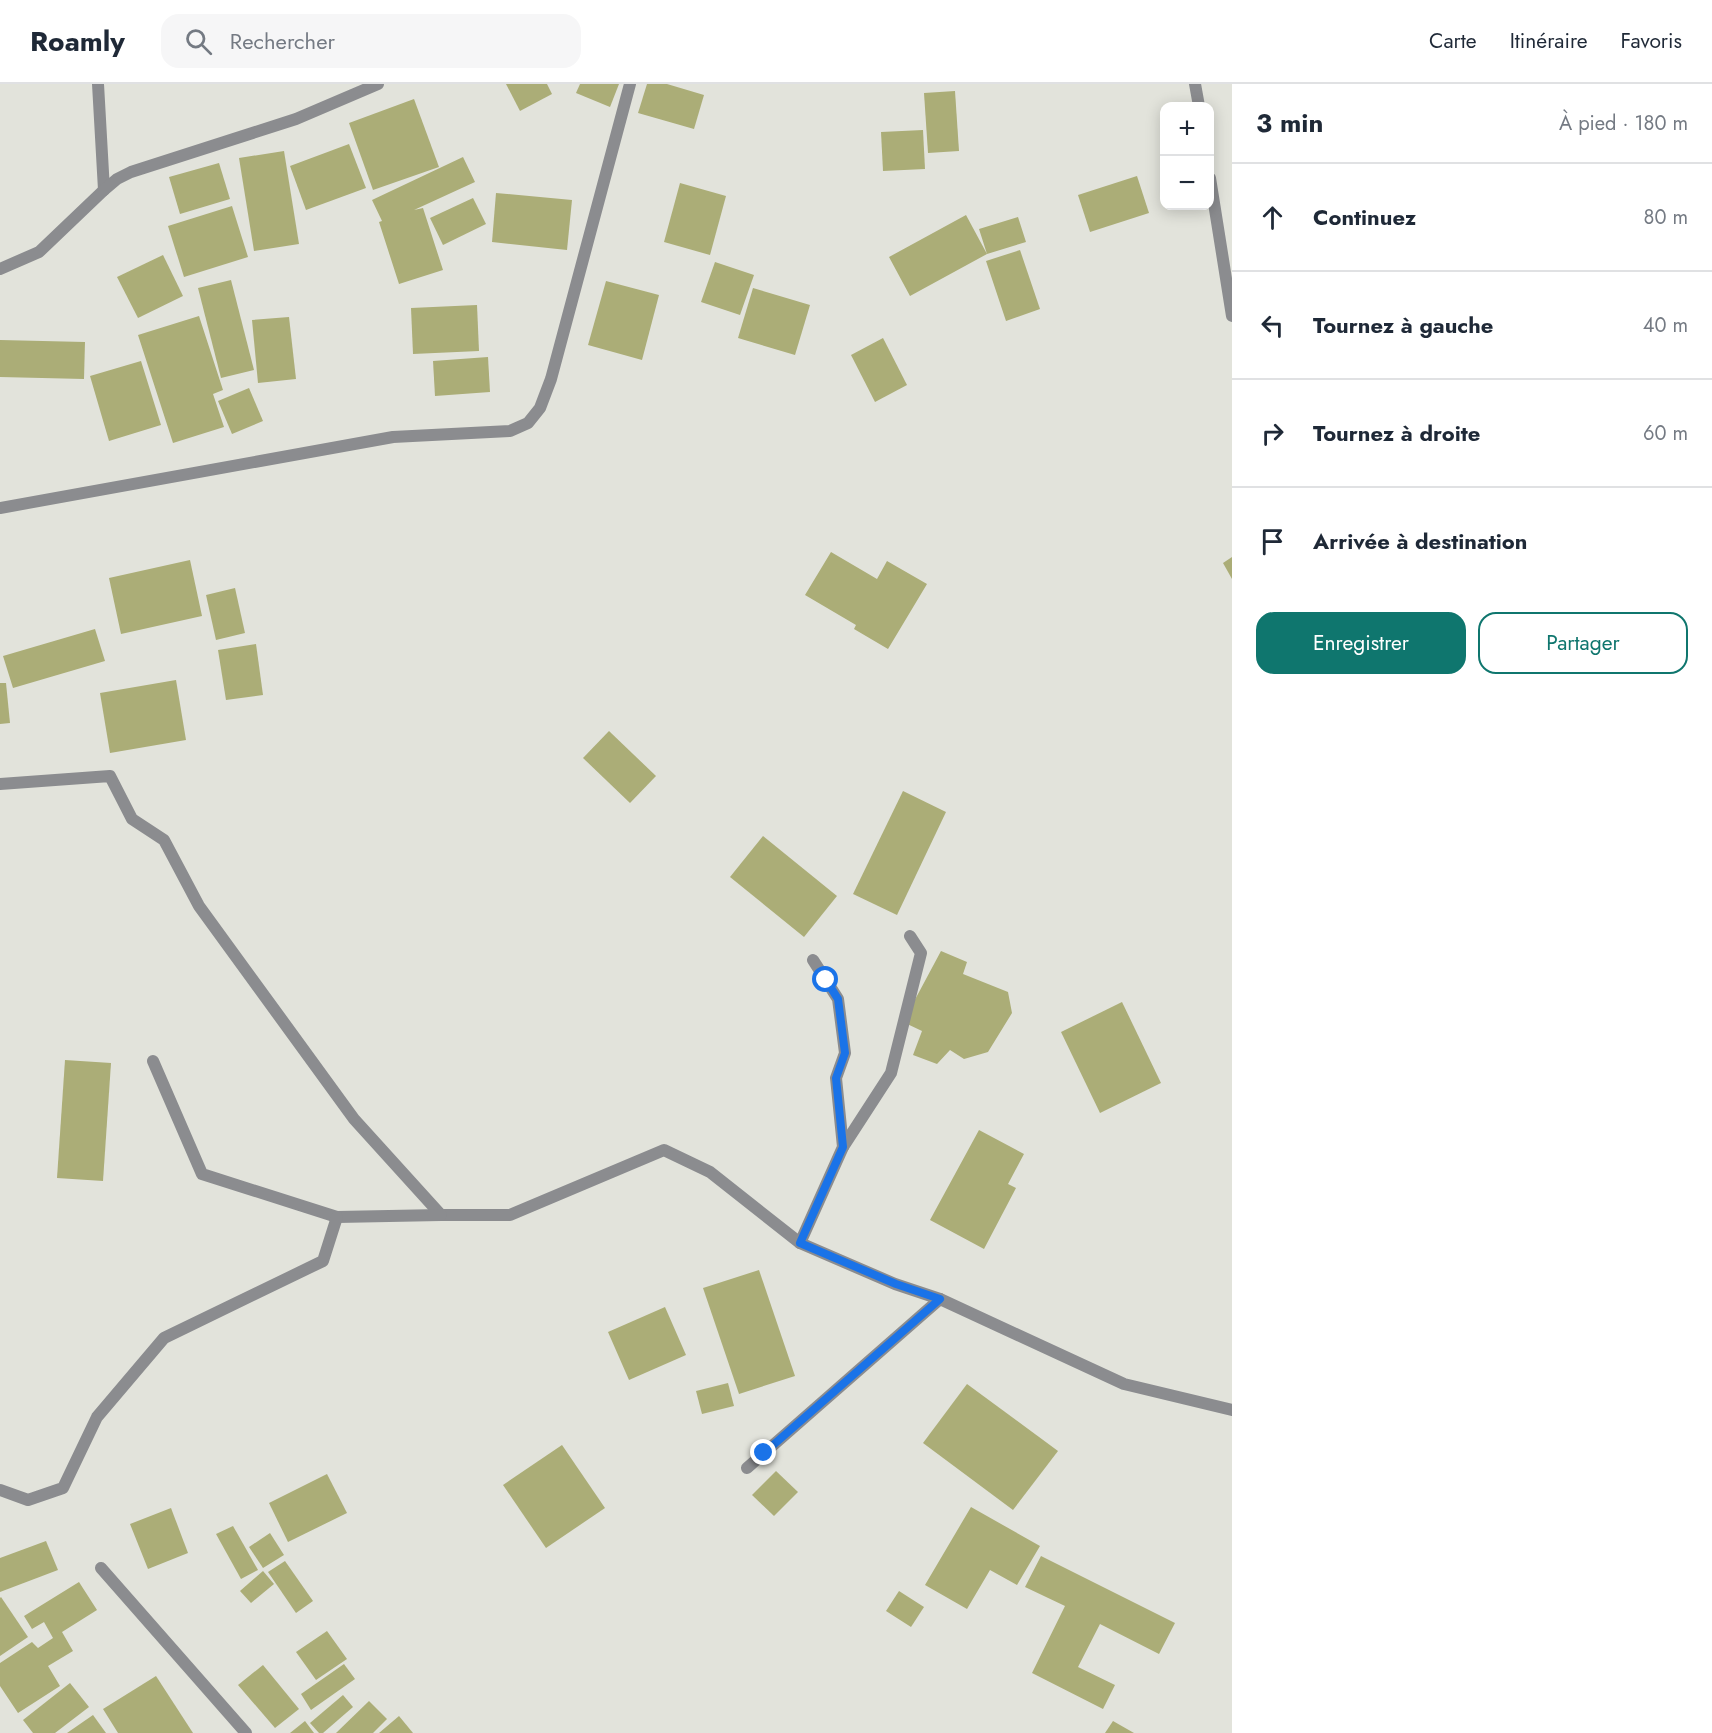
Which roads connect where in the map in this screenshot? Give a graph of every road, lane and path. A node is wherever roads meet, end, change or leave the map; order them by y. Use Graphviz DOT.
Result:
graph roads {
  1 [pos="98,84"];
  2 [pos="378,84"];
  3 [pos="630,84"];
  4 [pos="1195,84"];
  5 [pos="1198,102"];
  6 [pos="104,190"];
  7 [pos="1214,208"];
  8 [pos="0,269"];
  9 [pos="1232,316"];
  10 [pos="0,508"];
  11 [pos="0,784"];
  12 [pos="910,936"];
  13 [pos="813,960"];
  14 [pos="153,1061"];
  15 [pos="843,1147"];
  16 [pos="441,1215"];
  17 [pos="337,1217"];
  18 [pos="800,1243"];
  19 [pos="940,1299"];
  20 [pos="1232,1410"];
  21 [pos="747,1468"];
  22 [pos="0,1490"];
  23 [pos="101,1568"];
  24 [pos="246,1733"];
  1 -- 6 [label="street"];
  2 -- 6 [label="street"];
  3 -- 10 [label="street"];
  4 -- 5 [label="street"];
  6 -- 8 [label="street"];
  7 -- 9 [label="street"];
  11 -- 16 [label="street"];
  12 -- 15 [label="street"];
  13 -- 15 [label="street"];
  14 -- 17 [label="street"];
  15 -- 18 [label="street"];
  16 -- 17 [label="street"];
  16 -- 18 [label="street"];
  17 -- 22 [label="street"];
  18 -- 19 [label="street"];
  19 -- 20 [label="street"];
  19 -- 21 [label="street"];
  23 -- 24 [label="street"];
}
